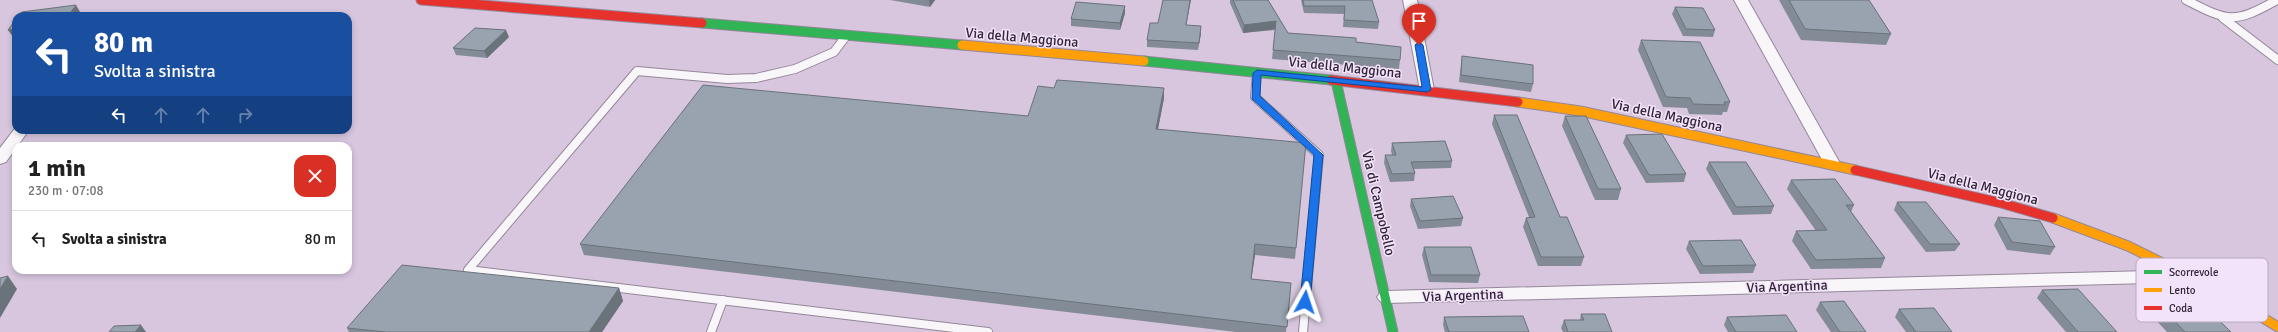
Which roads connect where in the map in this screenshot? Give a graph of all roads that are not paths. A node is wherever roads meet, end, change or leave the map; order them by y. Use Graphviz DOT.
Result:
graph roads {
  1 [pos="421,0"];
  2 [pos="1410,0"];
  3 [pos="1741,0"];
  4 [pos="2186,0"];
  5 [pos="2277,0"];
  6 [pos="2222,18"];
  7 [pos="846,36"];
  8 [pos="2278,60"];
  9 [pos="1257,73"];
  10 [pos="1336,81"];
  11 [pos="1427,90"];
  12 [pos="17,134"];
  13 [pos="0,159"];
  14 [pos="1833,165"];
  15 [pos="2152,258"];
  16 [pos="2136,277"];
  17 [pos="1386,297"];
  18 [pos="723,300"];
  19 [pos="2268,321"];
  20 [pos="2278,327"];
  21 [pos="711,332"];
  22 [pos="988,332"];
  23 [pos="1303,332"];
  24 [pos="1394,332"];
  1 -- 7 [label="street, Via della Maggiona"];
  2 -- 11 [label="street"];
  3 -- 14 [label="street"];
  4 -- 6 [label="lane"];
  5 -- 6 [label="lane"];
  6 -- 8 [label="lane"];
  7 -- 9 [label="street, Via della Maggiona"];
  7 -- 18 [label="lane"];
  9 -- 10 [label="street, Via della Maggiona"];
  9 -- 23 [label="lane"];
  10 -- 11 [label="street, Via della Maggiona"];
  10 -- 17 [label="street, Via di Campobello"];
  11 -- 14 [label="street, Via della Maggiona"];
  12 -- 13 [label="street"];
  14 -- 15 [label="street, Via della Maggiona"];
  16 -- 17 [label="street, Via Argentina"];
  17 -- 24 [label="street, Via di Campobello"];
  18 -- 21 [label="lane"];
  18 -- 22 [label="lane"];
  19 -- 20 [label="street, Via della Maggiona"];
}
